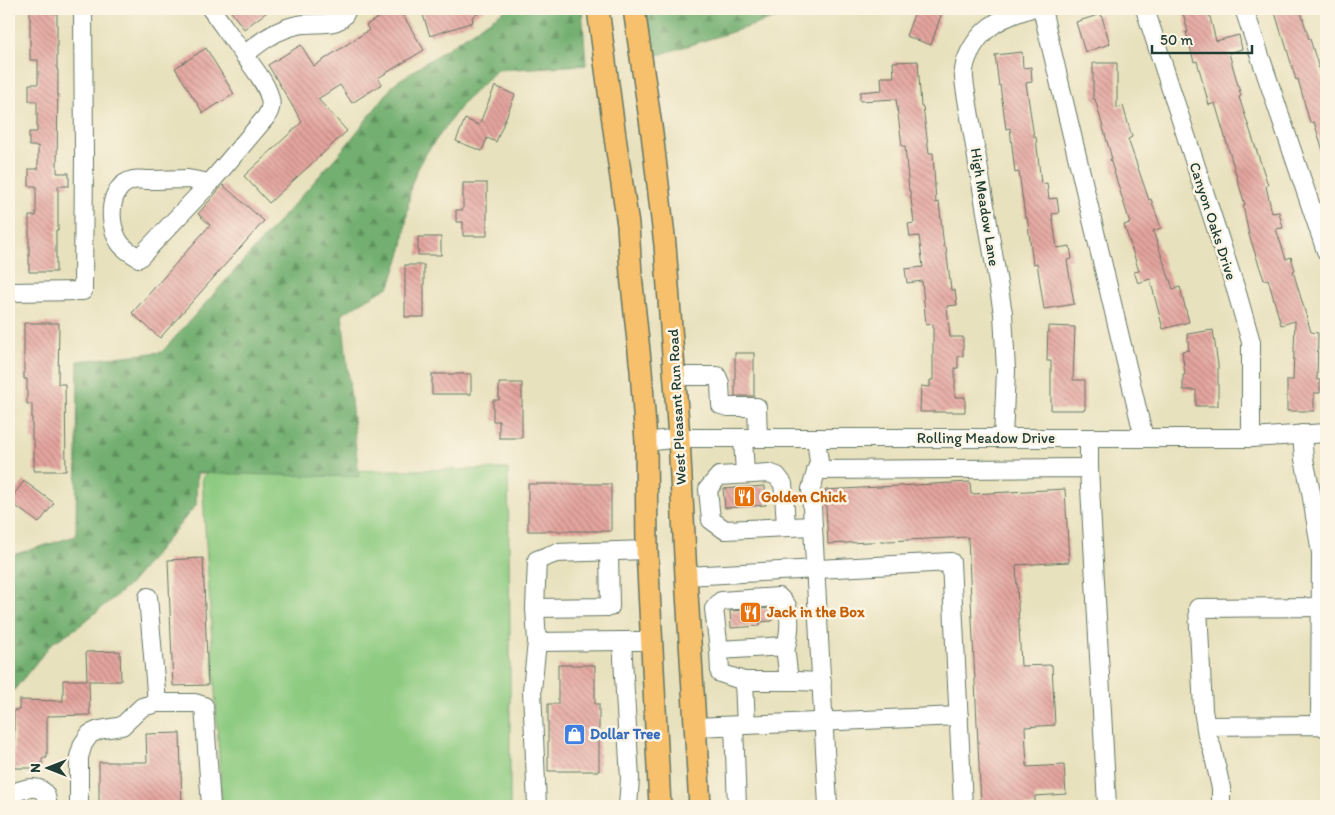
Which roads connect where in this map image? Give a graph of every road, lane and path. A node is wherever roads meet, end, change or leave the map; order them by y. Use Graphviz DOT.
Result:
graph roads {
  1 [pos="83,9"];
  2 [pos="211,9"];
  3 [pos="346,9"];
  4 [pos="598,9"];
  5 [pos="634,9"];
  6 [pos="1029,9"];
  7 [pos="1042,9"];
  8 [pos="1145,9"];
  9 [pos="1244,9"];
  10 [pos="244,55"];
  11 [pos="210,183"];
  12 [pos="1326,252"];
  13 [pos="9,292"];
  14 [pos="675,376"];
  15 [pos="1326,433"];
  16 [pos="1302,434"];
  17 [pos="679,438"];
  18 [pos="751,438"];
  19 [pos="816,438"];
  20 [pos="1003,438"];
  21 [pos="1089,438"];
  22 [pos="1144,438"];
  23 [pos="1250,438"];
  24 [pos="646,442"];
  25 [pos="1089,468"];
  26 [pos="816,470"];
  27 [pos="745,474"];
  28 [pos="813,526"];
  29 [pos="786,527"];
  30 [pos="647,550"];
  31 [pos="609,552"];
  32 [pos="816,569"];
  33 [pos="686,576"];
  34 [pos="148,597"];
  35 [pos="1321,607"];
  36 [pos="535,608"];
  37 [pos="622,641"];
  38 [pos="651,641"];
  39 [pos="537,642"];
  40 [pos="786,647"];
  41 [pos="719,650"];
  42 [pos="789,680"];
  43 [pos="744,681"];
  44 [pos="822,682"];
  45 [pos="157,703"];
  46 [pos="959,716"];
  47 [pos="824,722"];
  48 [pos="740,726"];
  49 [pos="1206,726"];
  50 [pos="1323,727"];
  51 [pos="695,728"];
  52 [pos="9,795"];
  53 [pos="48,806"];
  54 [pos="79,806"];
  55 [pos="211,806"];
  56 [pos="538,806"];
  57 [pos="628,806"];
  58 [pos="660,806"];
  59 [pos="700,806"];
  60 [pos="737,806"];
  61 [pos="828,806"];
  62 [pos="963,806"];
  63 [pos="1107,806"];
  64 [pos="1222,806"];
  1 -- 13 [label="street"];
  2 -- 10 [label="street"];
  3 -- 10 [label="street"];
  4 -- 24 [label="main road"];
  5 -- 14 [label="main road, West Pleasant Run Road"];
  6 -- 20 [label="street, High Meadow Lane"];
  7 -- 22 [label="street"];
  8 -- 23 [label="street, Canyon Oaks Drive"];
  9 -- 12 [label="street"];
  10 -- 11 [label="street"];
  11 -- 11 [label="street"];
  14 -- 17 [label="main road, West Pleasant Run Road"];
  14 -- 18 [label="street"];
  15 -- 16 [label="street, Rolling Meadow Drive"];
  16 -- 23 [label="street, Rolling Meadow Drive"];
  16 -- 35 [label="street"];
  17 -- 18 [label="street, Rolling Meadow Drive"];
  17 -- 24 [label="street, Rolling Meadow Drive"];
  17 -- 33 [label="main road, West Pleasant Run Road"];
  18 -- 19 [label="street, Rolling Meadow Drive"];
  18 -- 27 [label="street"];
  19 -- 20 [label="street, Rolling Meadow Drive"];
  19 -- 26 [label="street"];
  20 -- 21 [label="street, Rolling Meadow Drive"];
  21 -- 22 [label="street, Rolling Meadow Drive"];
  21 -- 25 [label="street"];
  22 -- 23 [label="street, Rolling Meadow Drive"];
  24 -- 30 [label="main road"];
  25 -- 26 [label="street"];
  25 -- 63 [label="street"];
  26 -- 28 [label="street"];
  27 -- 29 [label="street"];
  27 -- 29 [label="street"];
  28 -- 29 [label="street"];
  28 -- 32 [label="street"];
  30 -- 31 [label="street"];
  30 -- 38 [label="main road"];
  31 -- 36 [label="street"];
  31 -- 36 [label="street"];
  32 -- 33 [label="street"];
  32 -- 44 [label="street"];
  32 -- 46 [label="street"];
  33 -- 51 [label="main road, West Pleasant Run Road"];
  34 -- 45 [label="street"];
  35 -- 49 [label="street"];
  35 -- 50 [label="street"];
  36 -- 39 [label="street"];
  37 -- 38 [label="street"];
  37 -- 39 [label="street"];
  37 -- 57 [label="street"];
  38 -- 58 [label="main road"];
  39 -- 56 [label="street"];
  40 -- 41 [label="street"];
  40 -- 41 [label="street"];
  40 -- 42 [label="street"];
  41 -- 43 [label="street"];
  42 -- 43 [label="street"];
  42 -- 44 [label="street"];
  43 -- 48 [label="street"];
  44 -- 47 [label="street"];
  45 -- 54 [label="street"];
  45 -- 55 [label="street"];
  46 -- 47 [label="street"];
  46 -- 62 [label="street"];
  47 -- 48 [label="street"];
  47 -- 61 [label="street"];
  48 -- 51 [label="street"];
  48 -- 60 [label="street"];
  49 -- 50 [label="street"];
  49 -- 64 [label="street"];
  51 -- 59 [label="main road, West Pleasant Run Road"];
  52 -- 53 [label="street"];
}
